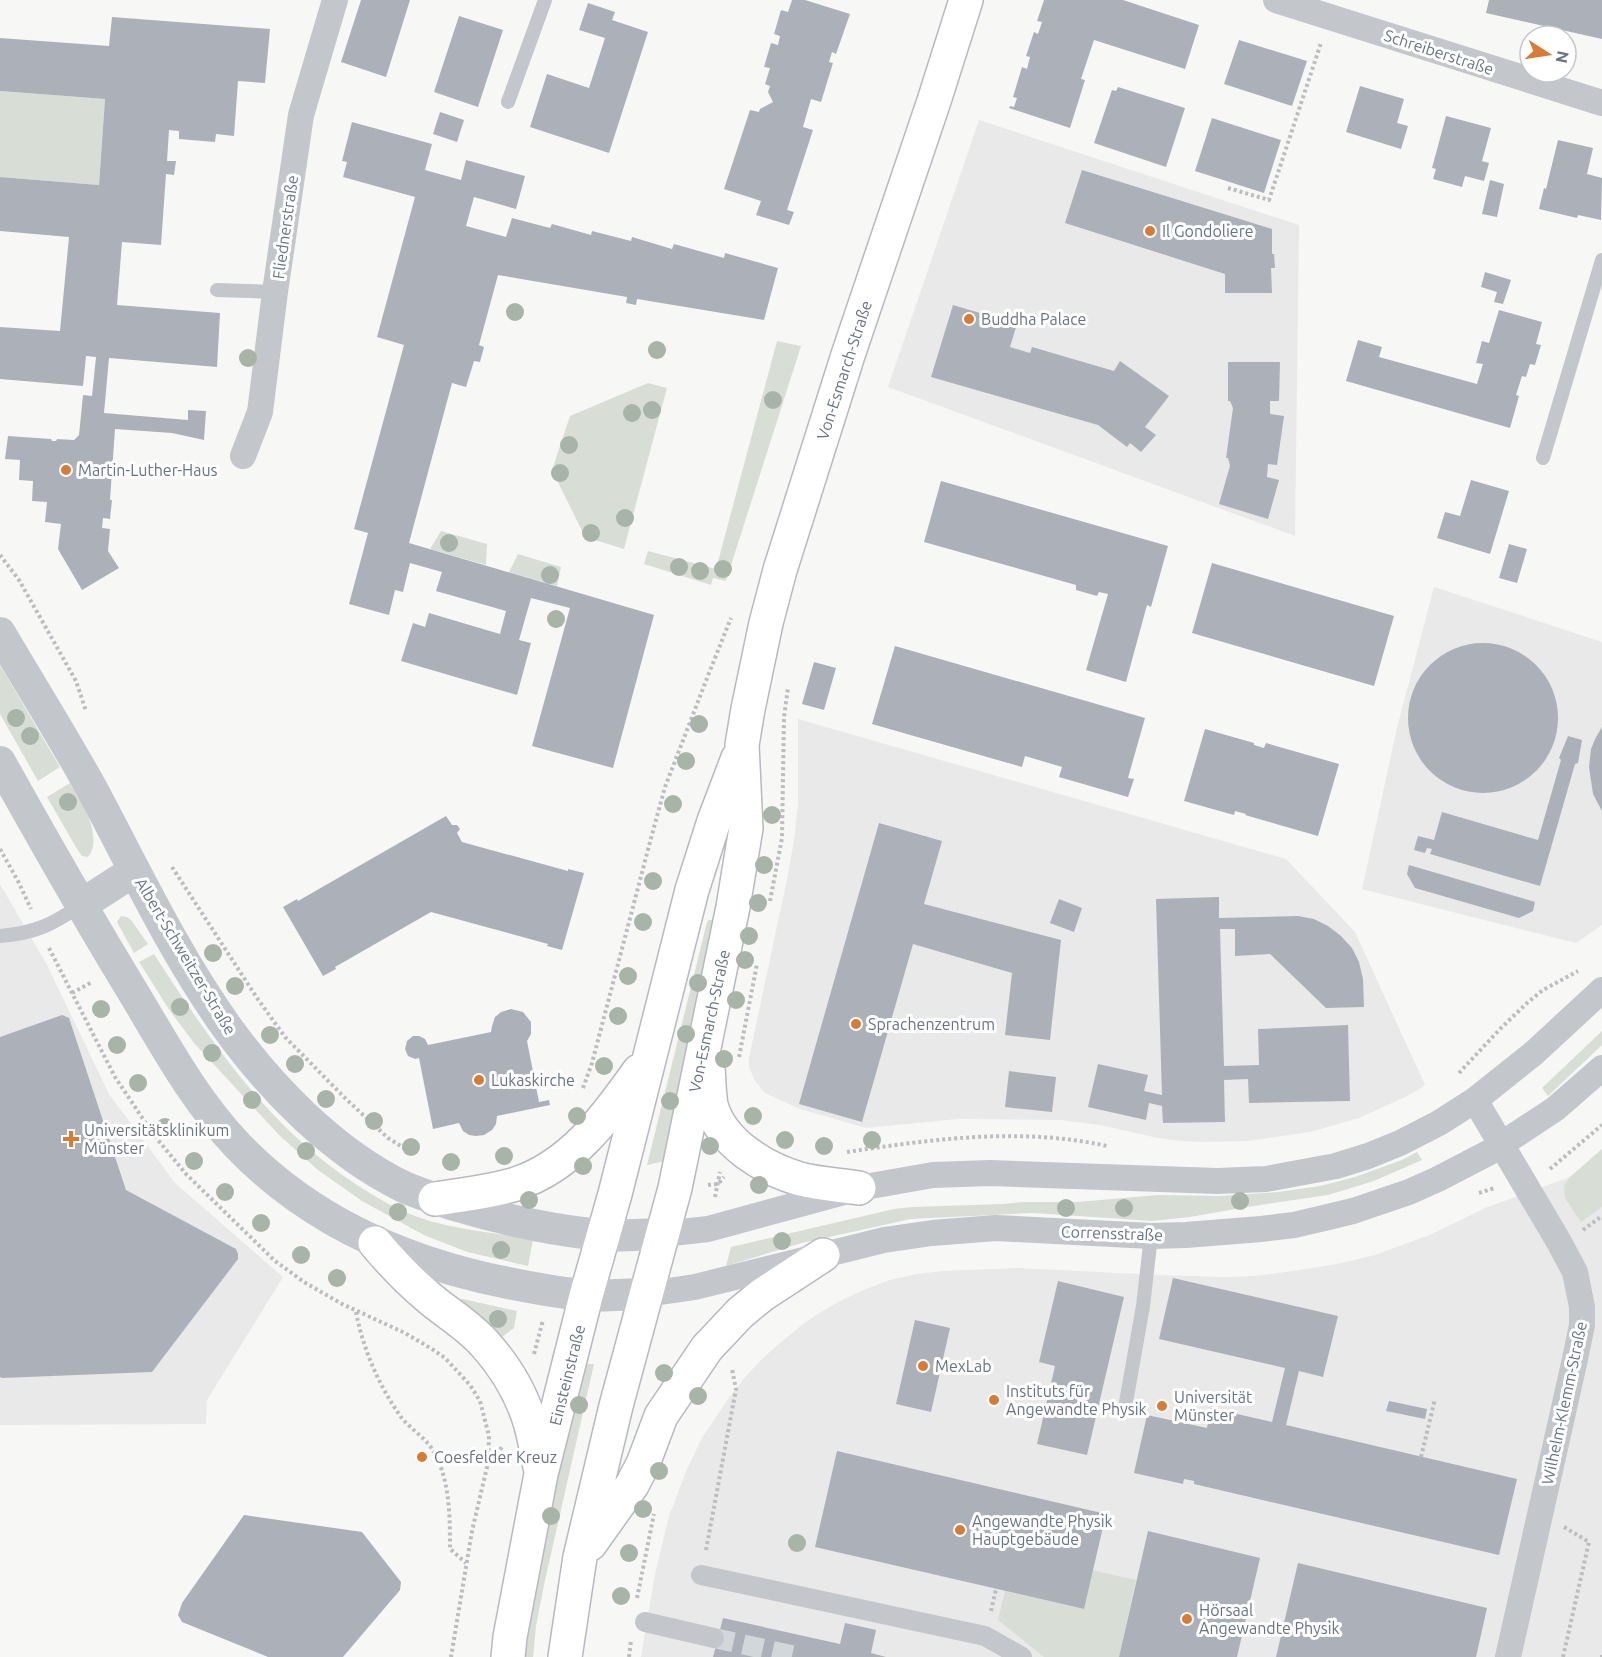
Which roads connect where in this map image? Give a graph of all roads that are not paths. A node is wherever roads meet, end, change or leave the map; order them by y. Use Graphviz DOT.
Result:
graph roads {
  1 [pos="335,0"];
  2 [pos="545,0"];
  3 [pos="966,0"];
  4 [pos="1276,0"];
  5 [pos="508,102"];
  6 [pos="1602,103"];
  7 [pos="1602,260"];
  8 [pos="217,290"];
  9 [pos="275,292"];
  10 [pos="243,456"];
  11 [pos="1543,458"];
  12 [pos="0,633"];
  13 [pos="742,745"];
  14 [pos="0,762"];
  15 [pos="134,871"];
  16 [pos="81,905"];
  17 [pos="0,936"];
  18 [pos="1602,990"];
  19 [pos="705,1040"];
  20 [pos="650,1054"];
  21 [pos="1602,1068"];
  22 [pos="1475,1100"];
  23 [pos="1500,1144"];
  24 [pos="860,1188"];
  25 [pos="435,1199"];
  26 [pos="663,1234"];
  27 [pos="603,1235"];
  28 [pos="1151,1236"];
  29 [pos="375,1243"];
  30 [pos="823,1255"];
  31 [pos="647,1294"];
  32 [pos="586,1296"];
  33 [pos="1125,1408"];
  34 [pos="542,1474"];
  35 [pos="580,1557"];
  36 [pos="701,1575"];
  37 [pos="639,1621"];
  38 [pos="714,1638"];
  39 [pos="508,1657"];
  40 [pos="565,1657"];
  41 [pos="1022,1657"];
  42 [pos="1508,1657"];
  1 -- 9 [label="street, Fliednerstraße"];
  2 -- 5 [label="lane"];
  3 -- 13 [label="main road, Von-Esmarch-Straße"];
  4 -- 6 [label="street, Schreiberstraße"];
  7 -- 11 [label="lane"];
  8 -- 9 [label="lane"];
  9 -- 10 [label="street, Fliednerstraße"];
  12 -- 15 [label="street, Albert-Schweitzer-Straße"];
  13 -- 19 [label="main road, Von-Esmarch-Straße"];
  13 -- 20 [label="main road, Von-Esmarch-Straße"];
  14 -- 16 [label="street"];
  15 -- 16 [label="street"];
  15 -- 25 [label="street, Albert-Schweitzer-Straße"];
  16 -- 17 [label="lane"];
  16 -- 29 [label="street"];
  18 -- 22 [label="street"];
  19 -- 24 [label="main road"];
  19 -- 26 [label="main road, Von-Esmarch-Straße"];
  20 -- 25 [label="main road"];
  20 -- 27 [label="main road, Von-Esmarch-Straße"];
  21 -- 23 [label="street, Corrensstraße"];
  22 -- 23 [label="street, Wilhelm-Klemm-Straße"];
  22 -- 24 [label="street"];
  23 -- 28 [label="street, Corrensstraße"];
  23 -- 42 [label="street, Wilhelm-Klemm-Straße"];
  24 -- 26 [label="street"];
  25 -- 27 [label="street, Albert-Schweitzer-Straße"];
  26 -- 27 [label="street, Albert-Schweitzer-Straße"];
  26 -- 31 [label="main road, Von-Esmarch-Straße"];
  27 -- 32 [label="main road, Einsteinstraße"];
  28 -- 30 [label="street, Corrensstraße"];
  28 -- 33 [label="lane"];
  29 -- 32 [label="street"];
  29 -- 34 [label="main road"];
  30 -- 31 [label="street, Corrensstraße"];
  30 -- 35 [label="main road"];
  31 -- 32 [label="street, Corrensstraße"];
  31 -- 35 [label="main road"];
  32 -- 34 [label="main road, Einsteinstraße"];
  34 -- 39 [label="main road, Einsteinstraße"];
  35 -- 40 [label="main road"];
  36 -- 41 [label="street"];
  37 -- 38 [label="street, bridge"];
}
